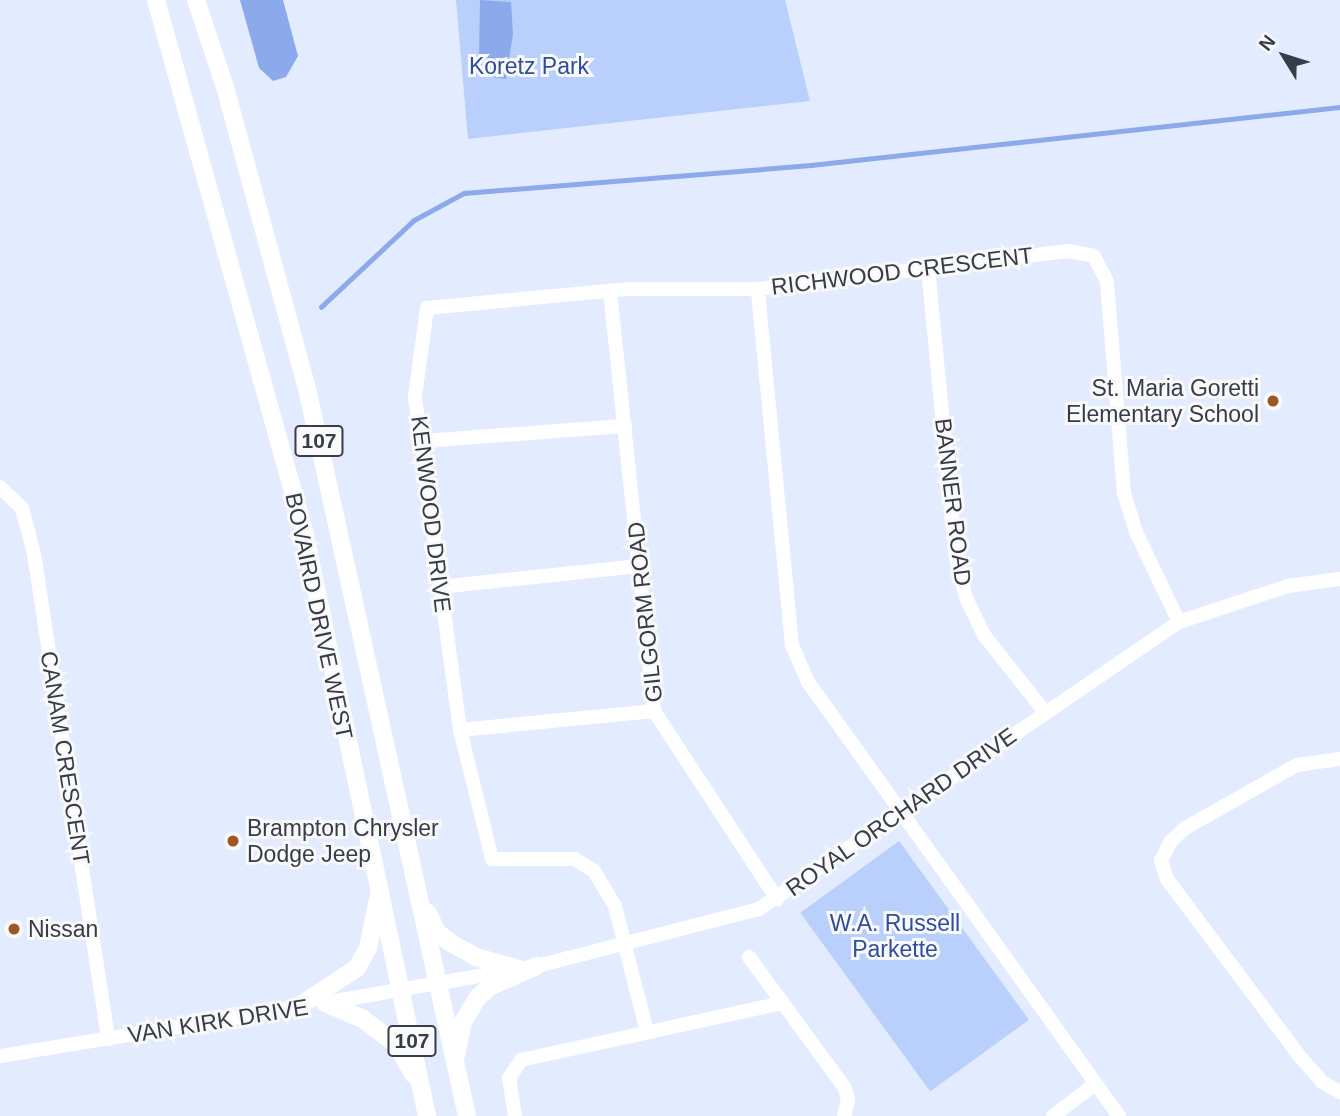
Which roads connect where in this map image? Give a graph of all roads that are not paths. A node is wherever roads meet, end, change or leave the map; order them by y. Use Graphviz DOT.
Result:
graph roads {
  1 [pos="156,0"];
  2 [pos="196,0"];
  3 [pos="928,268"];
  4 [pos="758,289"];
  5 [pos="610,291"];
  6 [pos="625,426"];
  7 [pos="424,441"];
  8 [pos="0,487"];
  9 [pos="639,566"];
  10 [pos="1340,579"];
  11 [pos="439,587"];
  12 [pos="1178,622"];
  13 [pos="654,711"];
  14 [pos="1044,711"];
  15 [pos="460,730"];
  16 [pos="1340,759"];
  17 [pos="899,812"];
  18 [pos="416,888"];
  19 [pos="380,892"];
  20 [pos="777,899"];
  21 [pos="627,947"];
  22 [pos="749,957"];
  23 [pos="528,968"];
  24 [pos="435,983"];
  25 [pos="399,989"];
  26 [pos="325,1003"];
  27 [pos="783,1003"];
  28 [pos="296,1008"];
  29 [pos="647,1032"];
  30 [pos="108,1039"];
  31 [pos="0,1056"];
  32 [pos="454,1067"];
  33 [pos="1095,1084"];
  34 [pos="1340,1092"];
  35 [pos="424,1093"];
  36 [pos="427,1116"];
  37 [pos="467,1116"];
  38 [pos="515,1116"];
  39 [pos="844,1116"];
  40 [pos="1052,1116"];
  41 [pos="1119,1116"];
  1 -- 19 [label="main road, BOVAIRD DRIVE WEST / 107"];
  2 -- 18 [label="main road, BOVAIRD DRIVE WEST / 107"];
  3 -- 4 [label="street, RICHWOOD CRESCENT"];
  3 -- 12 [label="street, RICHWOOD CRESCENT"];
  3 -- 14 [label="street, BANNER ROAD"];
  4 -- 5 [label="street, KENWOOD DRIVE"];
  4 -- 17 [label="street, RICHWOOD CRESCENT"];
  5 -- 6 [label="street, GILGORM ROAD"];
  5 -- 7 [label="street, KENWOOD DRIVE"];
  6 -- 7 [label="street"];
  6 -- 9 [label="street, GILGORM ROAD"];
  7 -- 11 [label="street, KENWOOD DRIVE"];
  8 -- 30 [label="street, CANAM CRESCENT"];
  9 -- 11 [label="street"];
  9 -- 13 [label="street, GILGORM ROAD"];
  10 -- 12 [label="street, ROYAL ORCHARD DRIVE"];
  11 -- 15 [label="street, KENWOOD DRIVE"];
  12 -- 14 [label="street, ROYAL ORCHARD DRIVE"];
  13 -- 15 [label="street"];
  13 -- 20 [label="street, GILGORM ROAD"];
  14 -- 17 [label="street, ROYAL ORCHARD DRIVE"];
  15 -- 21 [label="street, KENWOOD DRIVE"];
  16 -- 34 [label="street"];
  17 -- 20 [label="street, ROYAL ORCHARD DRIVE"];
  17 -- 33 [label="street, RICHWOOD CRESCENT"];
  18 -- 23 [label="main road"];
  18 -- 24 [label="main road, BOVAIRD DRIVE WEST / 107"];
  19 -- 25 [label="main road, BOVAIRD DRIVE WEST / 107"];
  19 -- 28 [label="main road"];
  20 -- 21 [label="street, ROYAL ORCHARD DRIVE"];
  21 -- 23 [label="street, ROYAL ORCHARD DRIVE"];
  21 -- 29 [label="street"];
  22 -- 27 [label="street"];
  23 -- 24 [label="street, ROYAL ORCHARD DRIVE"];
  23 -- 32 [label="main road"];
  24 -- 25 [label="street, VAN KIRK DRIVE"];
  24 -- 32 [label="main road, BOVAIRD DRIVE WEST / 107"];
  25 -- 26 [label="street, VAN KIRK DRIVE"];
  25 -- 35 [label="main road, BOVAIRD DRIVE WEST / 107"];
  26 -- 28 [label="street, VAN KIRK DRIVE"];
  26 -- 35 [label="main road"];
  27 -- 29 [label="street"];
  27 -- 39 [label="street"];
  28 -- 30 [label="street, VAN KIRK DRIVE"];
  29 -- 38 [label="street"];
  30 -- 31 [label="street, VAN KIRK DRIVE"];
  32 -- 37 [label="main road, BOVAIRD DRIVE WEST / 107"];
  33 -- 40 [label="street"];
  33 -- 41 [label="street, RICHWOOD CRESCENT"];
  35 -- 36 [label="main road, BOVAIRD DRIVE WEST / 107"];
}
